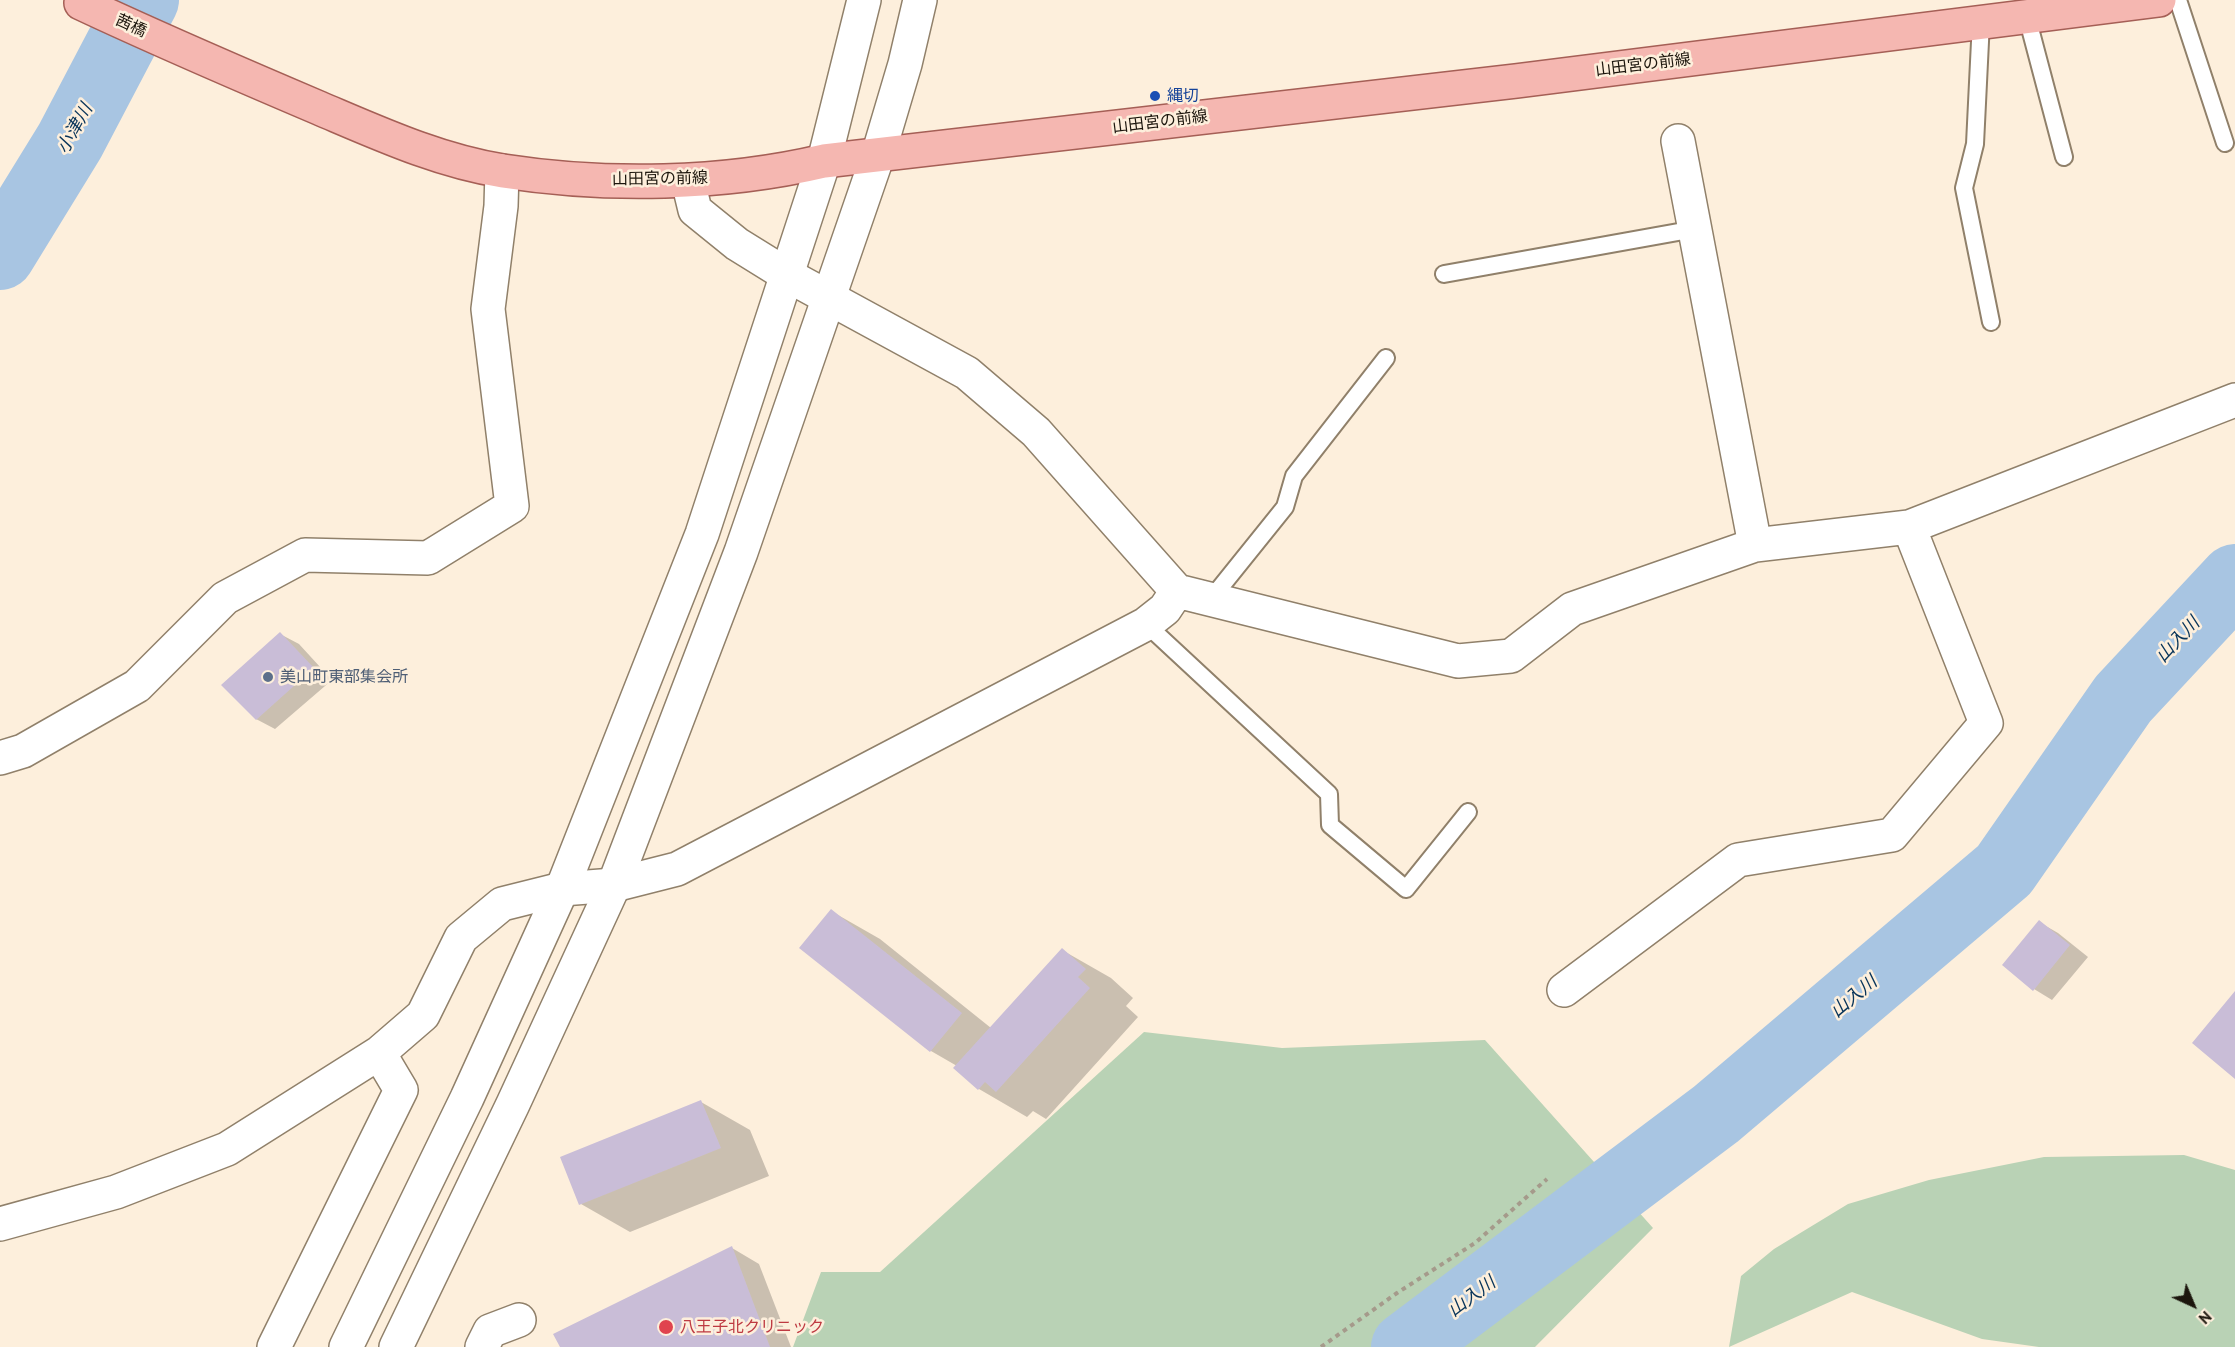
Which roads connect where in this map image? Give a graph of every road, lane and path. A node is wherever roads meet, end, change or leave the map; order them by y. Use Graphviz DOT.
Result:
graph roads {
  1 [pos="864,0"];
  2 [pos="920,0"];
  3 [pos="2159,0"];
  4 [pos="2178,0"];
  5 [pos="77,2"];
  6 [pos="2027,17"];
  7 [pos="1981,21"];
  8 [pos="181,50"];
  9 [pos="1678,141"];
  10 [pos="2225,143"];
  11 [pos="878,155"];
  12 [pos="2064,157"];
  13 [pos="824,161"];
  14 [pos="502,171"];
  15 [pos="688,181"];
  16 [pos="1695,229"];
  17 [pos="1444,274"];
  18 [pos="787,275"];
  19 [pos="828,298"];
  20 [pos="1990,322"];
  21 [pos="1386,357"];
  22 [pos="2235,400"];
  23 [pos="1909,527"];
  24 [pos="1755,545"];
  25 [pos="1177,591"];
  26 [pos="1211,599"];
  27 [pos="1146,624"];
  28 [pos="0,758"];
  29 [pos="1468,812"];
  30 [pos="614,885"];
  31 [pos="562,889"];
  32 [pos="1564,990"];
  33 [pos="379,1053"];
  34 [pos="1547,1179"];
  35 [pos="0,1224"];
  36 [pos="519,1320"];
  37 [pos="274,1347"];
  38 [pos="346,1347"];
  39 [pos="396,1347"];
  40 [pos="482,1347"];
  41 [pos="1321,1347"];
  1 -- 13 [label="street"];
  2 -- 11 [label="street"];
  3 -- 6 [label="main road, 山田宮の前線"];
  4 -- 10 [label="lane"];
  5 -- 8 [label="main road, 茜橋"];
  6 -- 7 [label="main road, 山田宮の前線"];
  6 -- 12 [label="lane"];
  7 -- 11 [label="main road, 山田宮の前線"];
  7 -- 20 [label="lane"];
  8 -- 14 [label="main road, 山田宮の前線"];
  9 -- 16 [label="street"];
  11 -- 13 [label="main road, 山田宮の前線"];
  11 -- 19 [label="street"];
  13 -- 15 [label="main road, 山田宮の前線"];
  13 -- 18 [label="street"];
  14 -- 15 [label="main road, 山田宮の前線"];
  14 -- 28 [label="street"];
  15 -- 18 [label="street"];
  16 -- 17 [label="lane"];
  16 -- 24 [label="street"];
  18 -- 19 [label="street"];
  18 -- 31 [label="street"];
  19 -- 25 [label="street"];
  19 -- 30 [label="street"];
  21 -- 26 [label="lane"];
  22 -- 23 [label="street"];
  23 -- 24 [label="street"];
  23 -- 32 [label="street"];
  24 -- 26 [label="street"];
  25 -- 26 [label="street"];
  25 -- 27 [label="street"];
  27 -- 29 [label="lane"];
  27 -- 30 [label="street"];
  30 -- 31 [label="street"];
  30 -- 39 [label="street"];
  31 -- 33 [label="street"];
  31 -- 38 [label="street"];
  33 -- 35 [label="street"];
  33 -- 37 [label="street"];
  34 -- 41 [label="path"];
  36 -- 40 [label="street"];
}
